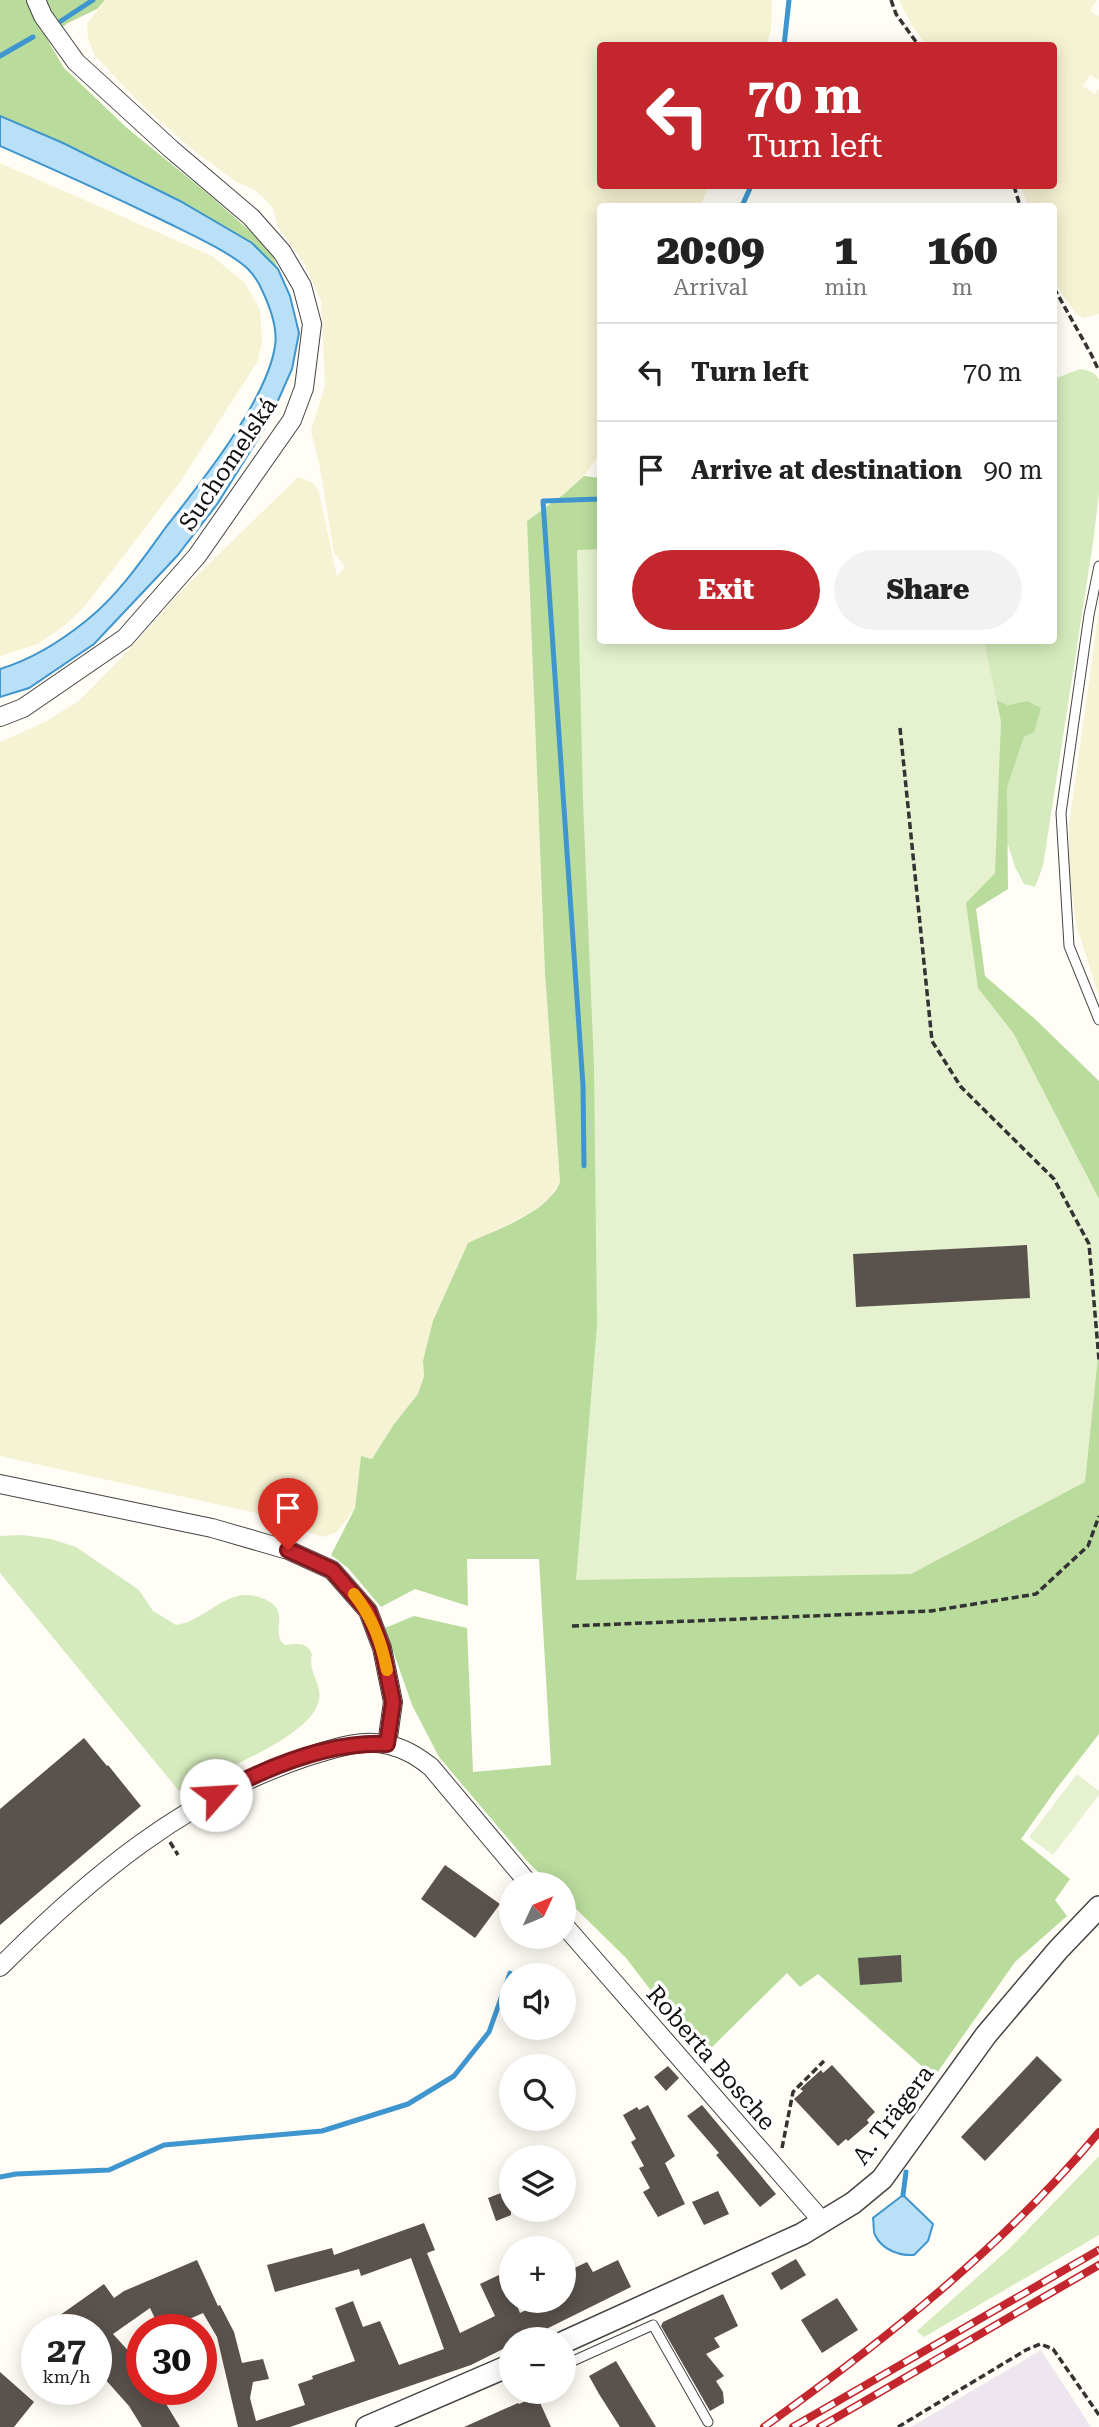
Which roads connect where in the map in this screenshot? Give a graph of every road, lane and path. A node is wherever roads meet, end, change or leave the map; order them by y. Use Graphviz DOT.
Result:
graph roads {
  1 [pos="36,0"];
  2 [pos="891,0"];
  3 [pos="916,42"];
  4 [pos="1057,294"];
  5 [pos="1099,372"];
  6 [pos="1099,566"];
  7 [pos="0,717"];
  8 [pos="900,728"];
  9 [pos="1099,1020"];
  10 [pos="1099,1360"];
  11 [pos="0,1484"];
  12 [pos="1099,1516"];
  13 [pos="572,1626"];
  14 [pos="387,1744"];
  15 [pos="519,1872"];
  16 [pos="1099,1907"];
  17 [pos="576,1939"];
  18 [pos="0,1967"];
  19 [pos="824,2061"];
  20 [pos="777,2171"];
  21 [pos="823,2222"];
  22 [pos="576,2337"];
  23 [pos="576,2360"];
  24 [pos="499,2370"];
  25 [pos="1099,2415"];
  26 [pos="708,2422"];
  27 [pos="367,2427"];
  28 [pos="898,2427"];
  1 -- 7 [label="street, Suchomelská"];
  2 -- 3 [label="path"];
  4 -- 5 [label="path"];
  6 -- 9 [label="lane"];
  8 -- 10 [label="path"];
  11 -- 14 [label="street"];
  12 -- 13 [label="path"];
  14 -- 15 [label="street"];
  14 -- 18 [label="street"];
  16 -- 21 [label="street, A. Trägera"];
  17 -- 20 [label="street, Roberta Bosche"];
  19 -- 20 [label="path"];
  20 -- 21 [label="street, Roberta Bosche"];
  21 -- 22 [label="street, A. Trägera"];
  23 -- 26 [label="lane"];
  24 -- 27 [label="street"];
  25 -- 28 [label="path"];
}
